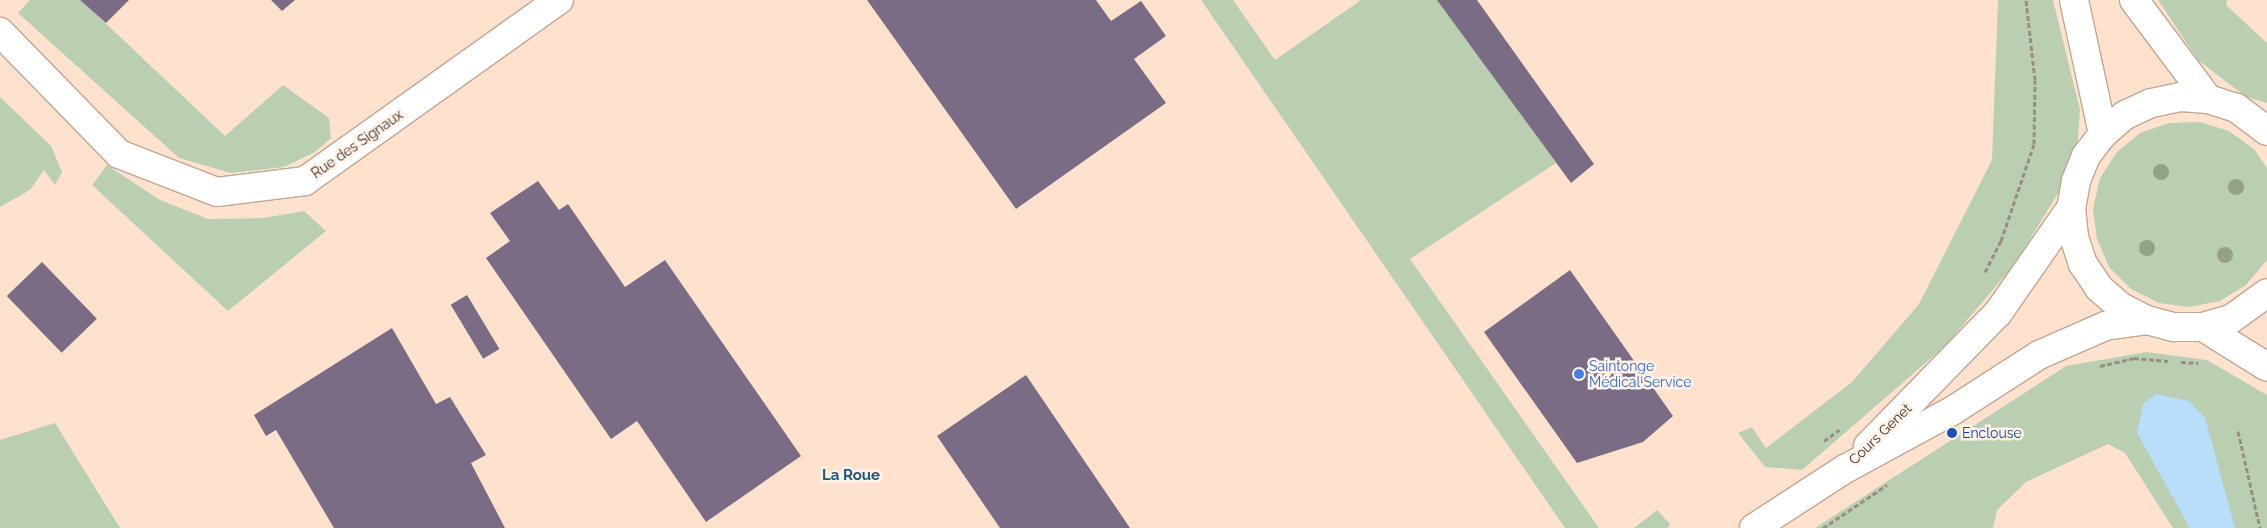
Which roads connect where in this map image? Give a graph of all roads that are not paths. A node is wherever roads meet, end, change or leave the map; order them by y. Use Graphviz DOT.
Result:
graph roads {
  1 [pos="560,0"];
  2 [pos="2074,0"];
  3 [pos="2134,0"];
  4 [pos="0,32"];
  5 [pos="2208,99"];
  6 [pos="2265,127"];
  7 [pos="2103,134"];
  8 [pos="2072,208"];
  9 [pos="2267,293"];
  10 [pos="2146,320"];
  11 [pos="2203,326"];
  12 [pos="2267,367"];
  13 [pos="1845,468"];
  14 [pos="1754,528"];
  1 -- 4 [label="main road, Rue des Signaux"];
  2 -- 7 [label="main road"];
  3 -- 5 [label="main road"];
  5 -- 6 [label="main road"];
  5 -- 7 [label="main road"];
  7 -- 8 [label="main road"];
  8 -- 10 [label="main road"];
  8 -- 13 [label="main road, Cours Genet"];
  9 -- 11 [label="main road"];
  10 -- 11 [label="main road"];
  10 -- 13 [label="main road, Cours Genet"];
  11 -- 12 [label="main road"];
  13 -- 14 [label="main road"];
}
